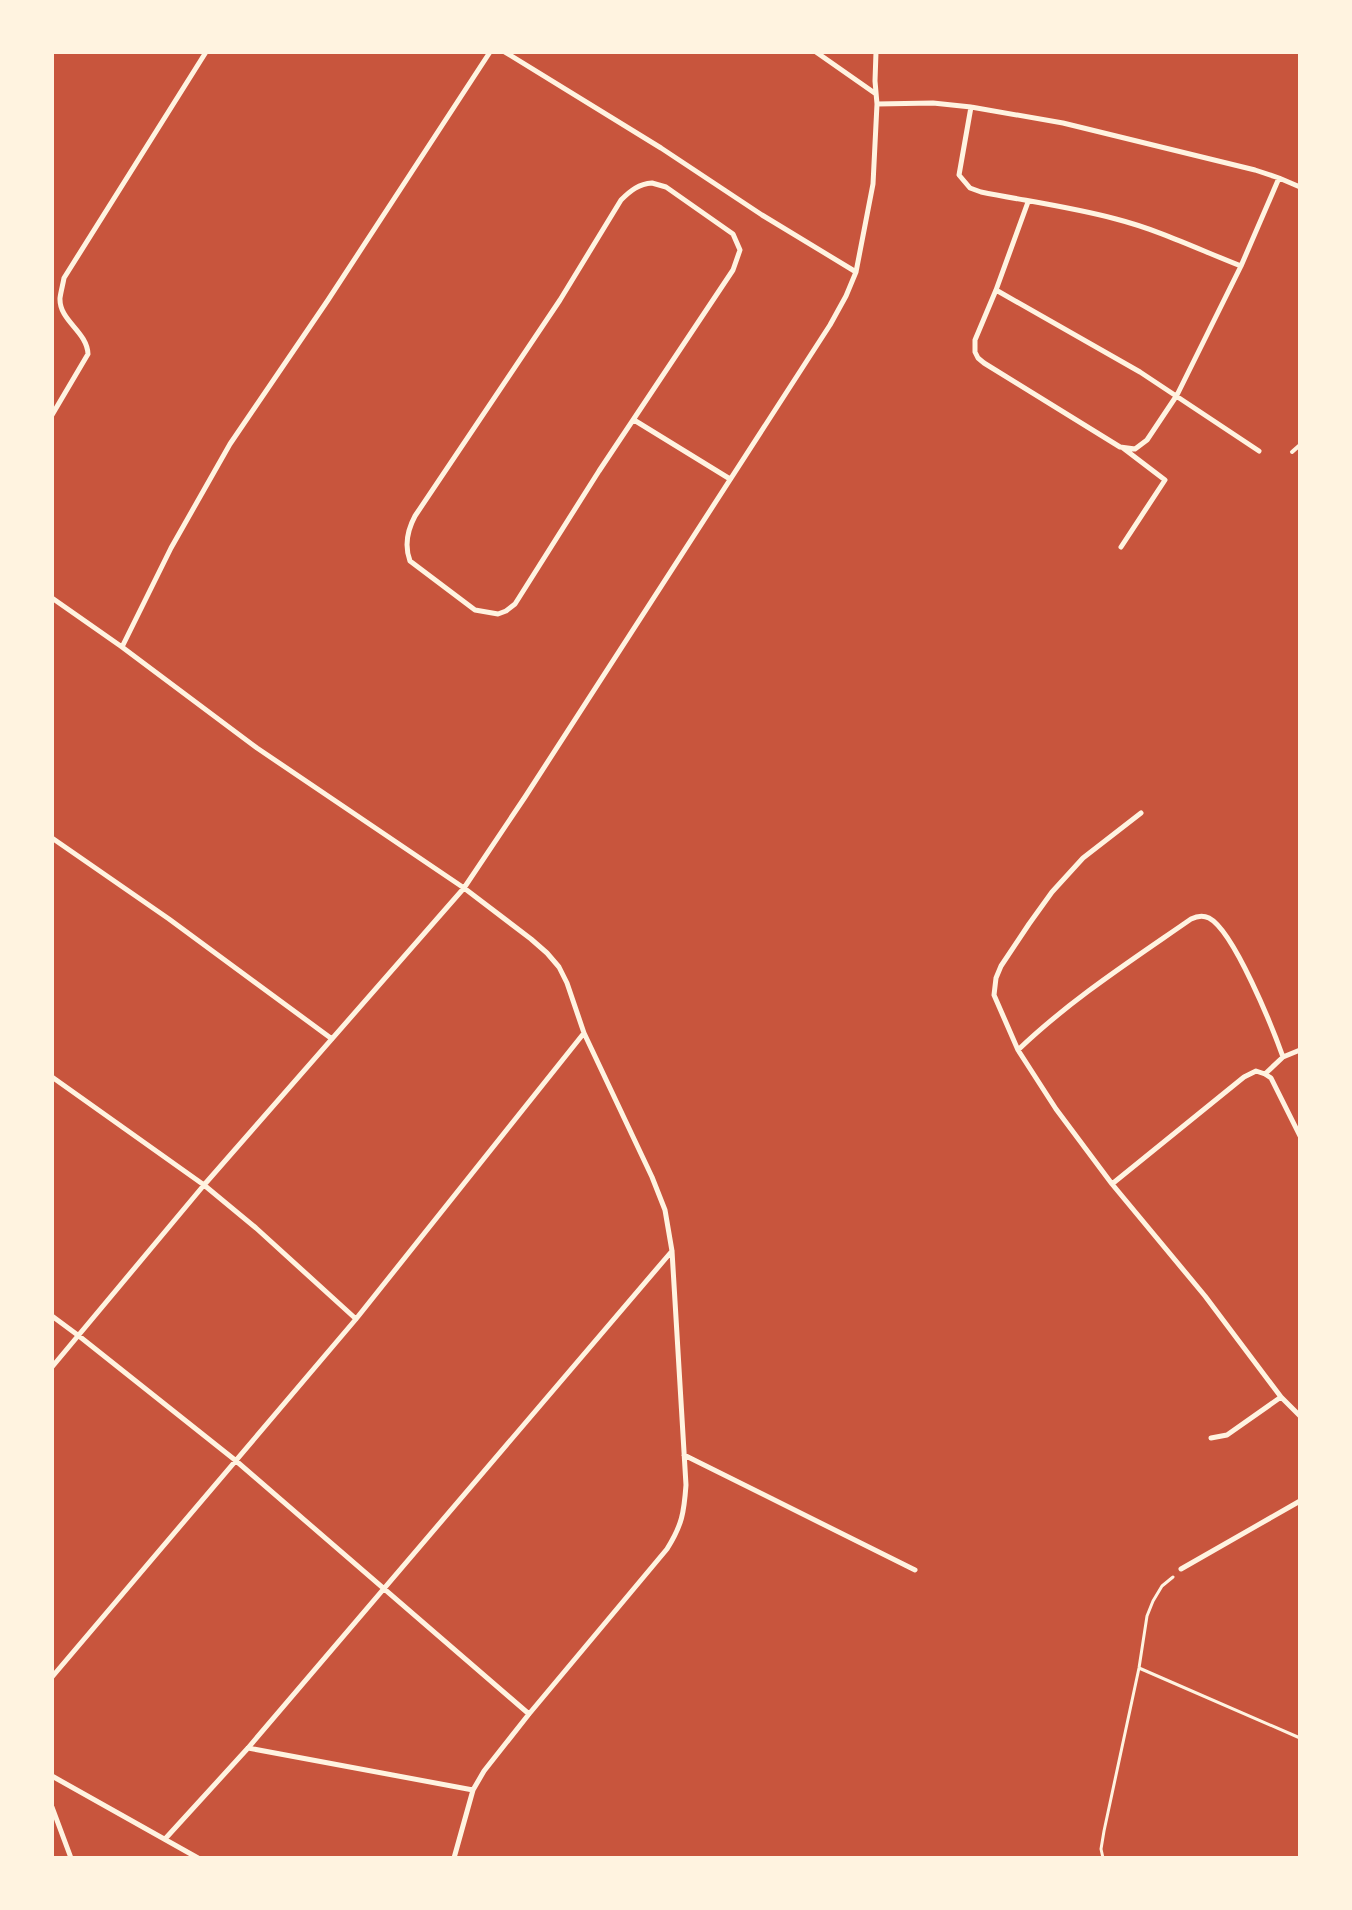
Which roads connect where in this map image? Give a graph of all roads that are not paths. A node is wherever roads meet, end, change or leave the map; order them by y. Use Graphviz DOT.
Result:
graph roads {
  1 [pos="206,52"];
  2 [pos="490,52"];
  3 [pos="505,52"];
  4 [pos="816,52"];
  5 [pos="876,52"];
  6 [pos="876,94"];
  7 [pos="877,104"];
  8 [pos="970,107"];
  9 [pos="1279,178"];
  10 [pos="1300,187"];
  11 [pos="1028,202"];
  12 [pos="1241,266"];
  13 [pos="856,272"];
  14 [pos="996,290"];
  15 [pos="1177,395"];
  16 [pos="53,412"];
  17 [pos="634,420"];
  18 [pos="1300,445"];
  19 [pos="1120,447"];
  20 [pos="1259,451"];
  21 [pos="1292,452"];
  22 [pos="730,479"];
  23 [pos="1121,546"];
  24 [pos="52,598"];
  25 [pos="122,647"];
  26 [pos="1141,813"];
  27 [pos="52,838"];
  28 [pos="464,888"];
  29 [pos="584,1033"];
  30 [pos="332,1040"];
  31 [pos="1018,1050"];
  32 [pos="1300,1050"];
  33 [pos="1283,1056"];
  34 [pos="1265,1074"];
  35 [pos="52,1077"];
  36 [pos="1300,1136"];
  37 [pos="1112,1184"];
  38 [pos="204,1185"];
  39 [pos="672,1251"];
  40 [pos="52,1316"];
  41 [pos="356,1319"];
  42 [pos="79,1336"];
  43 [pos="52,1367"];
  44 [pos="1281,1397"];
  45 [pos="1300,1416"];
  46 [pos="1211,1438"];
  47 [pos="684,1455"];
  48 [pos="234,1460"];
  49 [pos="1300,1501"];
  50 [pos="1181,1569"];
  51 [pos="915,1570"];
  52 [pos="384,1588"];
  53 [pos="52,1677"];
  54 [pos="529,1714"];
  55 [pos="248,1748"];
  56 [pos="52,1776"];
  57 [pos="473,1790"];
  58 [pos="52,1807"];
  59 [pos="165,1838"];
  60 [pos="71,1858"];
  61 [pos="198,1858"];
  62 [pos="454,1858"];
  1 -- 16 [label="street"];
  2 -- 25 [label="street"];
  3 -- 13 [label="street"];
  4 -- 6 [label="street"];
  5 -- 6 [label="street"];
  6 -- 7 [label="street"];
  7 -- 8 [label="street"];
  7 -- 13 [label="street"];
  8 -- 9 [label="street"];
  8 -- 11 [label="street"];
  9 -- 10 [label="street"];
  9 -- 12 [label="street"];
  11 -- 12 [label="street"];
  11 -- 14 [label="street"];
  12 -- 15 [label="street"];
  13 -- 22 [label="street"];
  14 -- 15 [label="street"];
  14 -- 19 [label="street"];
  15 -- 19 [label="street"];
  15 -- 20 [label="street"];
  17 -- 17 [label="street"];
  17 -- 22 [label="street"];
  18 -- 21 [label="lane"];
  19 -- 23 [label="street"];
  22 -- 28 [label="street"];
  24 -- 25 [label="street"];
  25 -- 28 [label="street"];
  26 -- 31 [label="street"];
  27 -- 30 [label="street"];
  28 -- 29 [label="street"];
  28 -- 30 [label="street"];
  29 -- 39 [label="street"];
  29 -- 41 [label="street"];
  30 -- 38 [label="street"];
  31 -- 33 [label="street"];
  31 -- 37 [label="street"];
  32 -- 33 [label="street"];
  33 -- 34 [label="street"];
  34 -- 36 [label="street"];
  34 -- 37 [label="street"];
  35 -- 38 [label="street"];
  37 -- 44 [label="street"];
  38 -- 41 [label="street"];
  38 -- 42 [label="street"];
  39 -- 47 [label="street"];
  39 -- 52 [label="street"];
  40 -- 42 [label="street"];
  41 -- 48 [label="street"];
  42 -- 43 [label="street"];
  42 -- 48 [label="street"];
  44 -- 45 [label="street"];
  44 -- 46 [label="street"];
  47 -- 51 [label="street"];
  47 -- 54 [label="street"];
  48 -- 52 [label="street"];
  48 -- 53 [label="street"];
  49 -- 50 [label="street"];
  52 -- 54 [label="street"];
  52 -- 55 [label="street"];
  54 -- 57 [label="street"];
  55 -- 57 [label="street"];
  55 -- 59 [label="street"];
  56 -- 59 [label="street"];
  57 -- 62 [label="street"];
  58 -- 60 [label="street"];
  59 -- 61 [label="street"];
}
